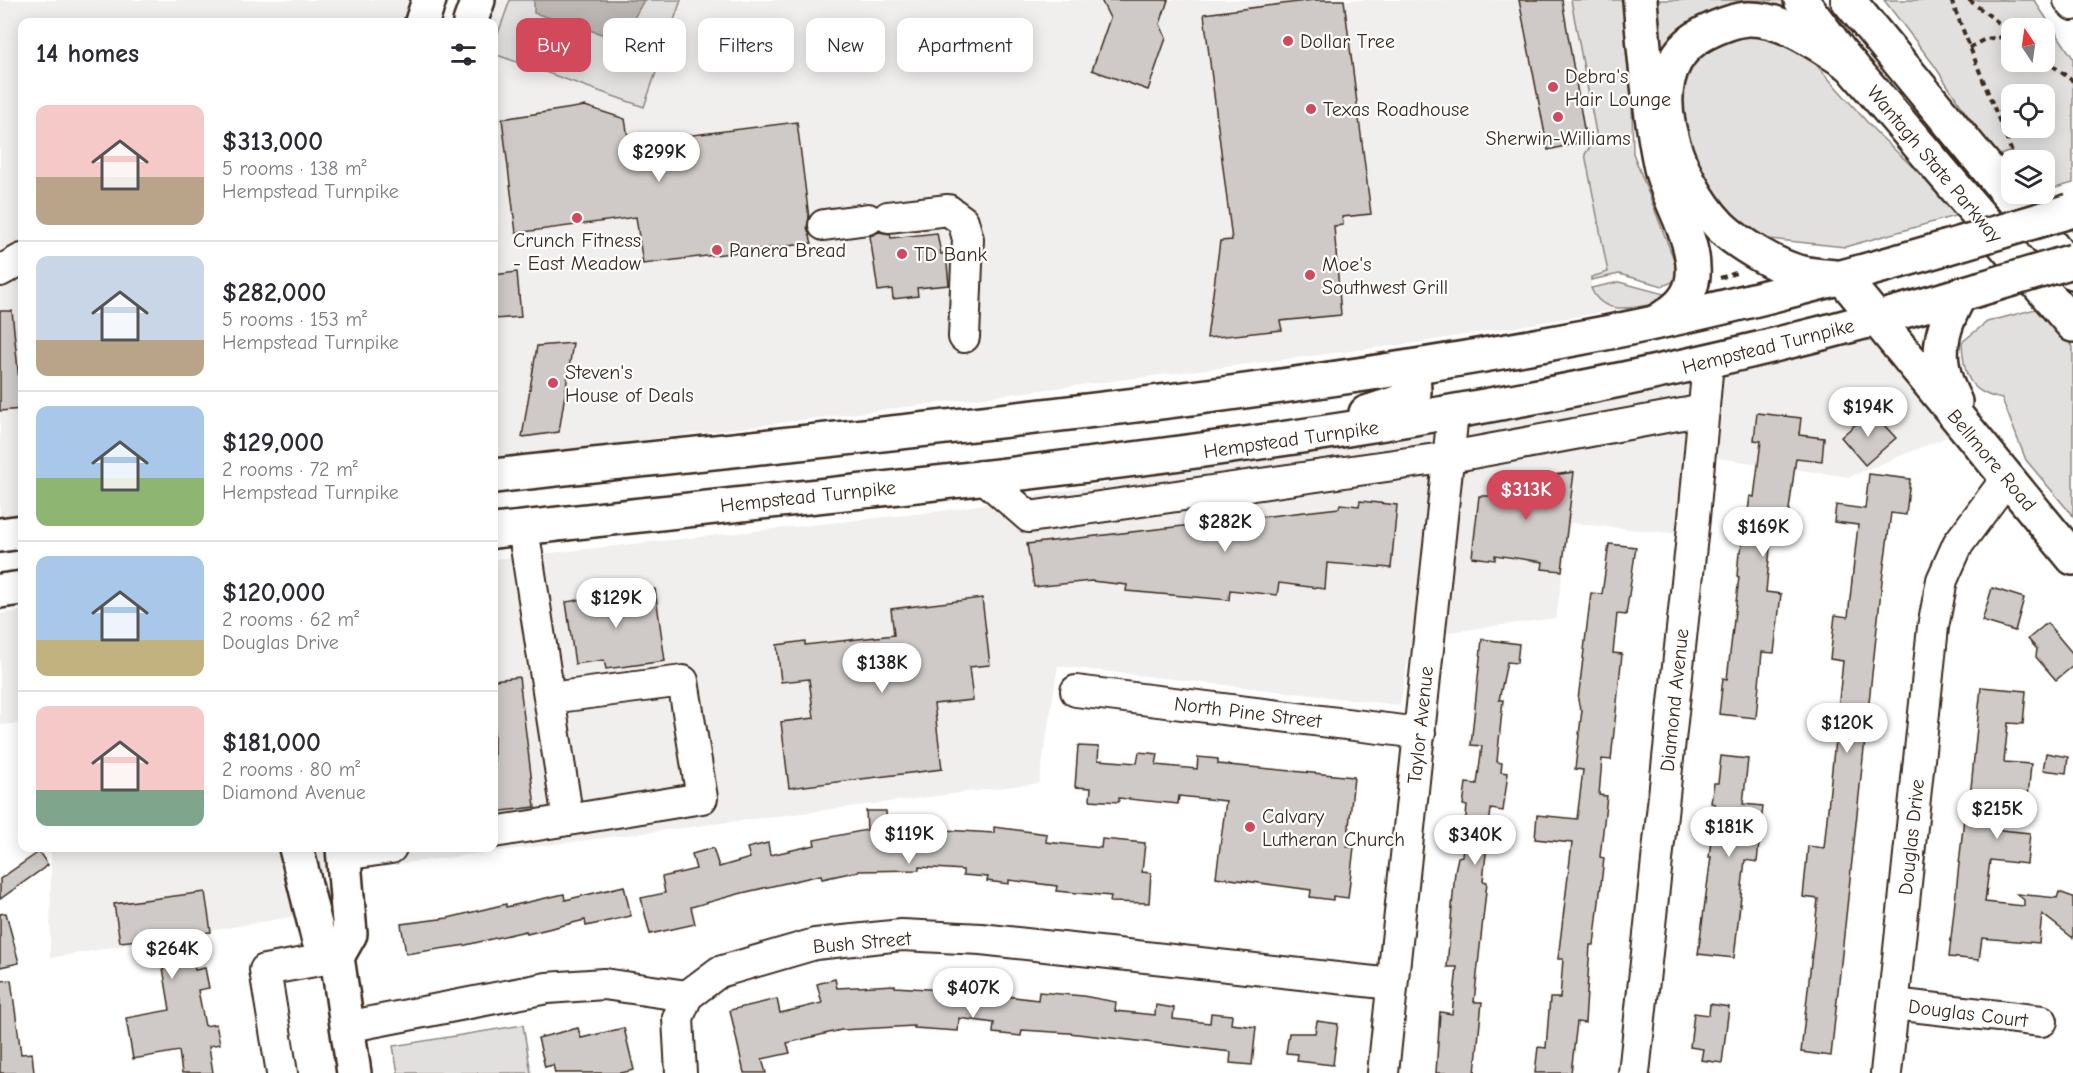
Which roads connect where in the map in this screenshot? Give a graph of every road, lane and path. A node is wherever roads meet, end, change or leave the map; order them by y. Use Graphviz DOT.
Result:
graph roads {
  1 [pos="429,0"];
  2 [pos="477,0"];
  3 [pos="1640,0"];
  4 [pos="1801,0"];
  5 [pos="1951,0"];
  6 [pos="1969,0"];
  7 [pos="1857,6"];
  8 [pos="423,18"];
  9 [pos="471,18"];
  10 [pos="2001,25"];
  11 [pos="2001,36"];
  12 [pos="1969,48"];
  13 [pos="1851,65"];
  14 [pos="2055,67"];
  15 [pos="2073,81"];
  16 [pos="2012,150"];
  17 [pos="2071,211"];
  18 [pos="824,225"];
  19 [pos="2073,261"];
  20 [pos="2073,272"];
  21 [pos="1844,278"];
  22 [pos="1969,292"];
  23 [pos="1877,319"];
  24 [pos="1658,321"];
  25 [pos="2073,325"];
  26 [pos="964,336"];
  27 [pos="1708,362"];
  28 [pos="1413,367"];
  29 [pos="1704,410"];
  30 [pos="1453,413"];
  31 [pos="1971,436"];
  32 [pos="1203,452"];
  33 [pos="1449,458"];
  34 [pos="498,476"];
  35 [pos="982,476"];
  36 [pos="2007,478"];
  37 [pos="508,530"];
  38 [pos="18,533"];
  39 [pos="0,535"];
  40 [pos="2073,558"];
  41 [pos="18,589"];
  42 [pos="0,591"];
  43 [pos="1076,691"];
  44 [pos="550,698"];
  45 [pos="1420,733"];
  46 [pos="568,820"];
  47 [pos="498,831"];
  48 [pos="297,852"];
  49 [pos="343,852"];
  50 [pos="337,957"];
  51 [pos="1392,984"];
  52 [pos="687,996"];
  53 [pos="1894,1004"];
  54 [pos="2042,1022"];
  55 [pos="346,1027"];
  56 [pos="282,1073"];
  57 [pos="354,1073"];
  58 [pos="681,1073"];
  59 [pos="1383,1073"];
  60 [pos="1634,1073"];
  61 [pos="1886,1073"];
  1 -- 8 [label="main road"];
  2 -- 9 [label="main road"];
  3 -- 24 [label="main road"];
  4 -- 13 [label="main road, Wantagh State Parkway"];
  5 -- 12 [label="path"];
  6 -- 10 [label="path"];
  7 -- 20 [label="main road, Wantagh State Parkway"];
  11 -- 12 [label="path"];
  12 -- 16 [label="path"];
  13 -- 21 [label="main road"];
  13 -- 25 [label="main road, Wantagh State Parkway"];
  14 -- 15 [label="path"];
  17 -- 21 [label="main road, bridge"];
  18 -- 26 [label="street"];
  19 -- 22 [label="main road, Hempstead Turnpike, bridge"];
  21 -- 23 [label="main road, Bellmore Road"];
  21 -- 24 [label="main road"];
  22 -- 23 [label="main road, Hempstead Turnpike"];
  22 -- 31 [label="main road"];
  23 -- 27 [label="main road, Hempstead Turnpike"];
  23 -- 31 [label="main road, Bellmore Road"];
  24 -- 28 [label="main road"];
  27 -- 29 [label="street, Diamond Avenue"];
  27 -- 30 [label="main road, Hempstead Turnpike"];
  28 -- 32 [label="main road"];
  28 -- 34 [label="main road"];
  29 -- 33 [label="street, Hempstead Turnpike"];
  29 -- 60 [label="street, Diamond Avenue"];
  30 -- 32 [label="main road, Hempstead Turnpike"];
  30 -- 33 [label="street, Taylor Avenue"];
  31 -- 36 [label="main road, Bellmore Road"];
  32 -- 35 [label="main road, Hempstead Turnpike"];
  33 -- 35 [label="street, Hempstead Turnpike"];
  33 -- 45 [label="street, Taylor Avenue"];
  35 -- 37 [label="main road, Hempstead Turnpike"];
  36 -- 40 [label="main road, Bellmore Road"];
  36 -- 53 [label="street, Douglas Drive"];
  37 -- 44 [label="street"];
  38 -- 39 [label="main road"];
  41 -- 42 [label="main road"];
  43 -- 45 [label="street, North Pine Street"];
  44 -- 46 [label="street"];
  44 -- 46 [label="street"];
  45 -- 51 [label="street, Taylor Avenue"];
  46 -- 47 [label="street"];
  48 -- 50 [label="main road"];
  49 -- 50 [label="main road"];
  50 -- 55 [label="main road"];
  50 -- 56 [label="street"];
  51 -- 52 [label="street, Bush Street"];
  51 -- 59 [label="street, Taylor Avenue"];
  52 -- 55 [label="street"];
  52 -- 58 [label="street"];
  53 -- 54 [label="street, Douglas Court"];
  53 -- 61 [label="street, Douglas Drive"];
  55 -- 57 [label="main road"];
}
